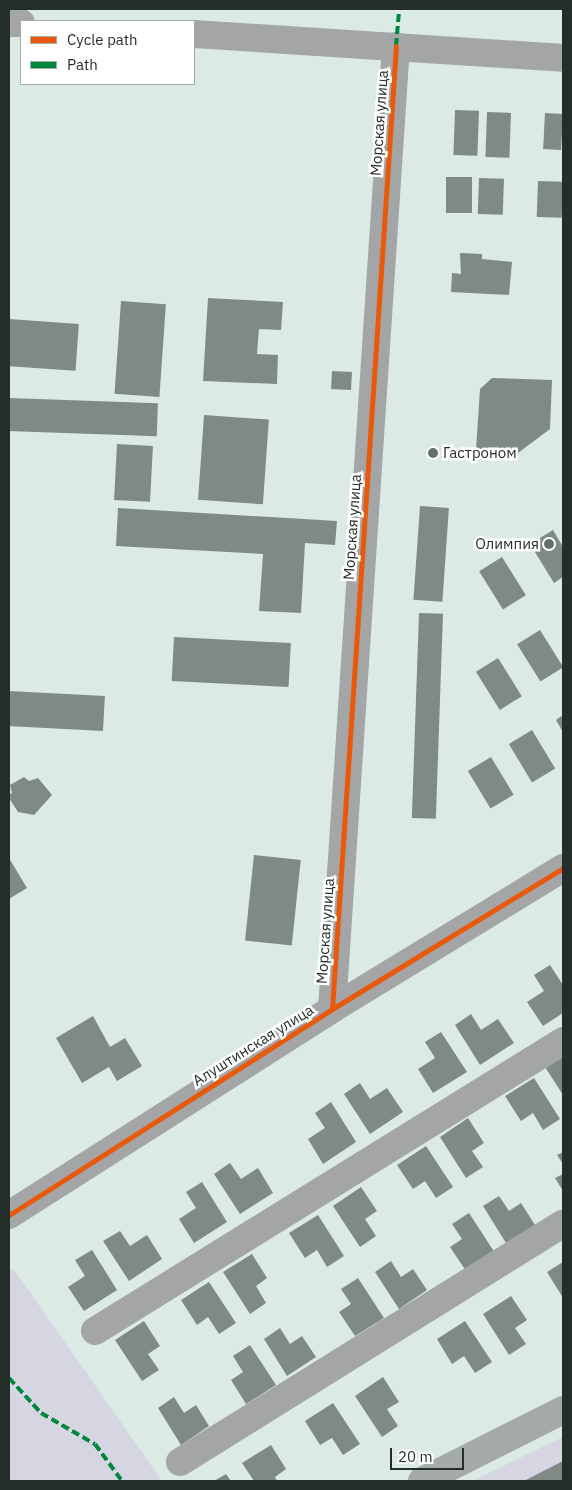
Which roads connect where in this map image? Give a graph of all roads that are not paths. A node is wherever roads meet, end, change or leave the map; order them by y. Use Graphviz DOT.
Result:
graph roads {
  1 [pos="195,34"];
  2 [pos="396,46"];
  3 [pos="563,58"];
  4 [pos="563,868"];
  5 [pos="332,1009"];
  6 [pos="563,1041"];
  7 [pos="9,1214"];
  8 [pos="563,1224"];
  9 [pos="95,1331"];
  10 [pos="563,1410"];
  11 [pos="180,1462"];
  12 [pos="422,1481"];
  1 -- 2 [label="street"];
  2 -- 3 [label="street"];
  2 -- 5 [label="street, Морская улица"];
  4 -- 5 [label="street, Алуштинская улица"];
  5 -- 7 [label="street, Алуштинская улица"];
  6 -- 9 [label="street"];
  8 -- 11 [label="street"];
  10 -- 12 [label="main road"];
}
